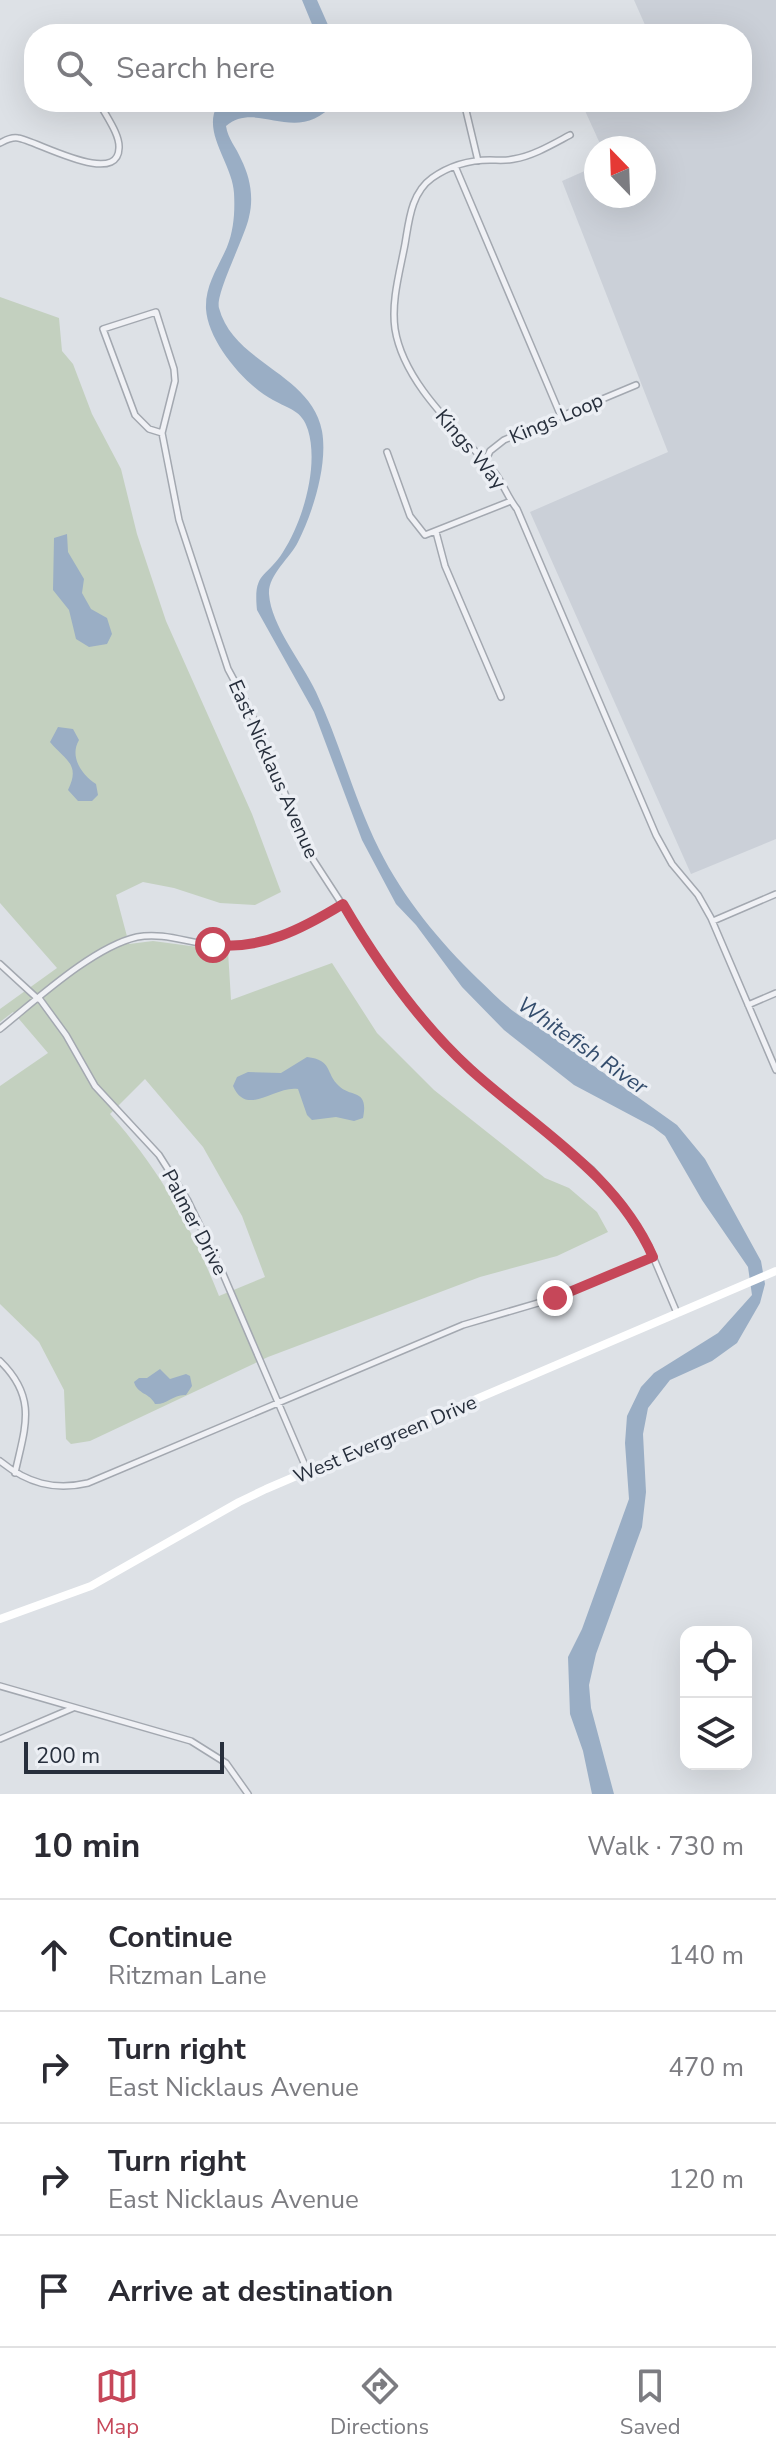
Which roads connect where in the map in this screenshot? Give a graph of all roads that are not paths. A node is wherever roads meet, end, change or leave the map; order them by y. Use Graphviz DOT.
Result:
graph roads {
  1 [pos="104,112"];
  2 [pos="466,112"];
  3 [pos="570,135"];
  4 [pos="0,143"];
  5 [pos="478,161"];
  6 [pos="455,166"];
  7 [pos="636,385"];
  8 [pos="560,414"];
  9 [pos="162,433"];
  10 [pos="387,452"];
  11 [pos="485,462"];
  12 [pos="511,501"];
  13 [pos="436,532"];
  14 [pos="501,697"];
  15 [pos="776,894"];
  16 [pos="343,904"];
  17 [pos="713,921"];
  18 [pos="0,964"];
  19 [pos="776,993"];
  20 [pos="38,998"];
  21 [pos="748,1005"];
  22 [pos="0,1029"];
  23 [pos="776,1070"];
  24 [pos="653,1257"];
  25 [pos="774,1272"];
  26 [pos="678,1314"];
  27 [pos="0,1361"];
  28 [pos="278,1401"];
  29 [pos="0,1461"];
  30 [pos="308,1471"];
  31 [pos="15,1473"];
  32 [pos="0,1619"];
  33 [pos="0,1686"];
  34 [pos="74,1707"];
  35 [pos="0,1739"];
  36 [pos="248,1794"];
  1 -- 4 [label="street"];
  2 -- 5 [label="street"];
  3 -- 5 [label="street"];
  5 -- 6 [label="street"];
  6 -- 8 [label="street"];
  6 -- 11 [label="street, Kings Way"];
  7 -- 8 [label="street, Kings Loop"];
  8 -- 11 [label="street, Kings Loop"];
  9 -- 9 [label="street, East Nicklaus Avenue"];
  9 -- 16 [label="street, East Nicklaus Avenue"];
  10 -- 13 [label="street"];
  11 -- 12 [label="street, Kings Way"];
  12 -- 13 [label="street"];
  12 -- 17 [label="street, Kings Way"];
  13 -- 14 [label="street"];
  15 -- 17 [label="street"];
  16 -- 20 [label="street"];
  16 -- 24 [label="street, East Nicklaus Avenue"];
  17 -- 21 [label="street, Kings Way"];
  18 -- 20 [label="street, Palmer Drive"];
  19 -- 21 [label="street"];
  20 -- 22 [label="street"];
  20 -- 28 [label="street, Palmer Drive"];
  21 -- 23 [label="street, Kings Way"];
  24 -- 26 [label="street, East Nicklaus Avenue"];
  24 -- 28 [label="street"];
  25 -- 26 [label="street, West Evergreen Drive"];
  26 -- 30 [label="street, West Evergreen Drive"];
  27 -- 31 [label="street"];
  28 -- 30 [label="street, Palmer Drive"];
  28 -- 31 [label="street"];
  29 -- 31 [label="street"];
  30 -- 32 [label="street, West Evergreen Drive"];
  33 -- 34 [label="street"];
  34 -- 35 [label="street"];
  34 -- 36 [label="street"];
}
